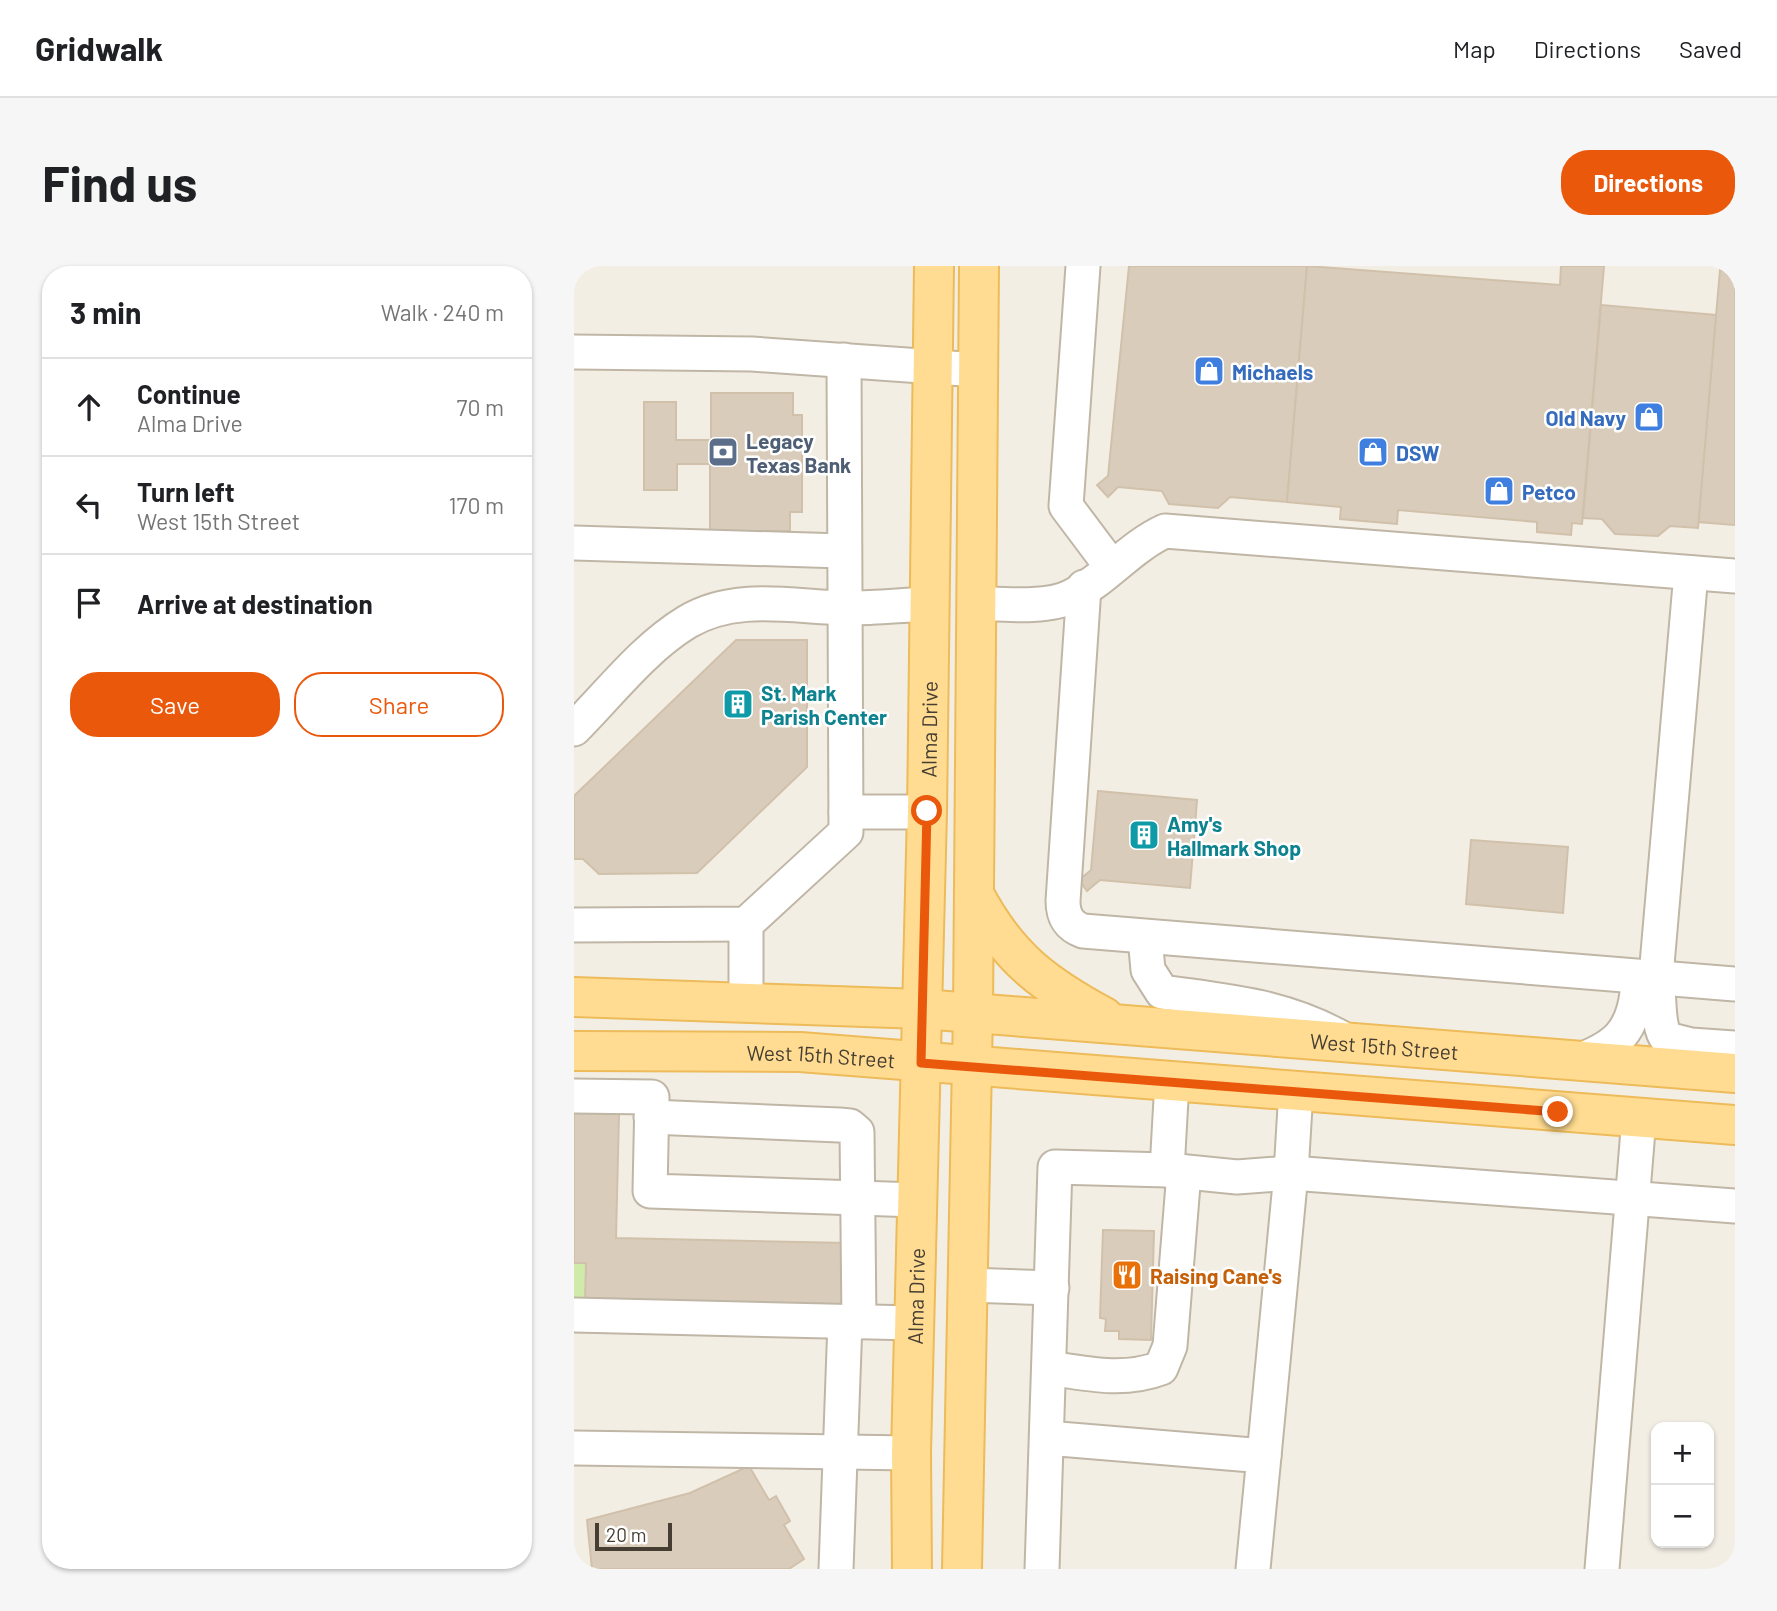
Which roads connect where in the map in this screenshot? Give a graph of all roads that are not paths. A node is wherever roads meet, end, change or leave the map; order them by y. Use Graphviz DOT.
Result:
graph roads {
  1 [pos="934,266"];
  2 [pos="979,266"];
  3 [pos="1083,266"];
  4 [pos="574,352"];
  5 [pos="844,360"];
  6 [pos="933,369"];
  7 [pos="978,370"];
  8 [pos="574,542"];
  9 [pos="843,551"];
  10 [pos="1111,566"];
  11 [pos="1691,572"];
  12 [pos="1735,576"];
  13 [pos="1084,587"];
  14 [pos="975,603"];
  15 [pos="930,604"];
  16 [pos="847,608"];
  17 [pos="574,729"];
  18 [pos="846,811"];
  19 [pos="927,811"];
  20 [pos="974,894"];
  21 [pos="746,924"];
  22 [pos="574,925"];
  23 [pos="1145,937"];
  24 [pos="1656,976"];
  25 [pos="1735,984"];
  26 [pos="574,997"];
  27 [pos="746,1003"];
  28 [pos="922,1009"];
  29 [pos="973,1012"];
  30 [pos="1115,1023"];
  31 [pos="1301,1038"];
  32 [pos="1349,1042"];
  33 [pos="1735,1048"];
  34 [pos="653,1050"];
  35 [pos="574,1051"];
  36 [pos="1578,1061"];
  37 [pos="921,1063"];
  38 [pos="1639,1066"];
  39 [pos="971,1067"];
  40 [pos="1735,1073"];
  41 [pos="1172,1081"];
  42 [pos="1296,1090"];
  43 [pos="574,1096"];
  44 [pos="652,1107"];
  45 [pos="1639,1118"];
  46 [pos="1735,1125"];
  47 [pos="1176,1171"];
  48 [pos="1291,1173"];
  49 [pos="1633,1196"];
  50 [pos="859,1198"];
  51 [pos="917,1200"];
  52 [pos="1735,1206"];
  53 [pos="968,1285"];
  54 [pos="1052,1288"];
  55 [pos="574,1315"];
  56 [pos="852,1322"];
  57 [pos="915,1323"];
  58 [pos="1049,1367"];
  59 [pos="1047,1438"];
  60 [pos="574,1448"];
  61 [pos="842,1452"];
  62 [pos="911,1453"];
  63 [pos="962,1454"];
  64 [pos="1264,1456"];
  65 [pos="836,1569"];
  66 [pos="912,1569"];
  67 [pos="962,1569"];
  68 [pos="1042,1569"];
  69 [pos="1253,1569"];
  70 [pos="1602,1569"];
  1 -- 6 [label="main road, Alma Drive"];
  2 -- 7 [label="main road"];
  3 -- 10 [label="lane"];
  4 -- 5 [label="lane"];
  5 -- 6 [label="lane"];
  5 -- 9 [label="lane"];
  6 -- 7 [label="lane"];
  6 -- 15 [label="main road, Alma Drive"];
  7 -- 14 [label="main road"];
  8 -- 9 [label="lane"];
  9 -- 16 [label="lane"];
  10 -- 11 [label="lane"];
  10 -- 13 [label="lane"];
  11 -- 12 [label="lane"];
  11 -- 24 [label="lane"];
  13 -- 14 [label="lane"];
  13 -- 23 [label="lane"];
  14 -- 15 [label="main road"];
  14 -- 20 [label="main road"];
  15 -- 16 [label="lane"];
  15 -- 19 [label="main road, Alma Drive"];
  16 -- 17 [label="lane"];
  16 -- 18 [label="lane"];
  18 -- 19 [label="lane"];
  18 -- 21 [label="lane"];
  19 -- 28 [label="main road, Alma Drive"];
  20 -- 29 [label="main road"];
  20 -- 30 [label="main road"];
  21 -- 22 [label="lane"];
  21 -- 27 [label="lane"];
  23 -- 24 [label="lane"];
  23 -- 32 [label="lane"];
  24 -- 25 [label="lane"];
  24 -- 33 [label="lane"];
  24 -- 36 [label="lane"];
  26 -- 27 [label="main road, West 15th Street"];
  27 -- 28 [label="main road, West 15th Street"];
  28 -- 29 [label="main road, West 15th Street"];
  28 -- 37 [label="main road, Alma Drive"];
  29 -- 30 [label="main road, West 15th Street"];
  29 -- 39 [label="main road"];
  30 -- 31 [label="main road, West 15th Street"];
  31 -- 32 [label="main road, West 15th Street"];
  31 -- 42 [label="main road"];
  32 -- 36 [label="main road, West 15th Street"];
  34 -- 35 [label="main road, West 15th Street"];
  34 -- 37 [label="main road, West 15th Street"];
  34 -- 44 [label="lane"];
  36 -- 38 [label="main road, West 15th Street"];
  37 -- 39 [label="main road, West 15th Street"];
  37 -- 51 [label="main road, Alma Drive"];
  38 -- 40 [label="main road, West 15th Street"];
  38 -- 45 [label="main road"];
  39 -- 41 [label="main road, West 15th Street"];
  39 -- 53 [label="main road"];
  41 -- 42 [label="main road, West 15th Street"];
  41 -- 47 [label="lane"];
  42 -- 45 [label="main road, West 15th Street"];
  42 -- 48 [label="lane"];
  43 -- 44 [label="lane"];
  44 -- 50 [label="lane"];
  44 -- 50 [label="lane"];
  45 -- 46 [label="main road, West 15th Street"];
  45 -- 49 [label="lane"];
  47 -- 48 [label="lane"];
  47 -- 54 [label="lane"];
  47 -- 58 [label="lane"];
  48 -- 49 [label="lane"];
  48 -- 64 [label="lane"];
  49 -- 52 [label="lane"];
  49 -- 70 [label="lane"];
  50 -- 51 [label="lane"];
  50 -- 56 [label="lane"];
  51 -- 57 [label="main road, Alma Drive"];
  53 -- 54 [label="lane"];
  53 -- 63 [label="main road"];
  54 -- 58 [label="lane"];
  55 -- 56 [label="lane"];
  56 -- 57 [label="lane"];
  56 -- 61 [label="lane"];
  57 -- 62 [label="main road, Alma Drive"];
  58 -- 59 [label="lane"];
  59 -- 64 [label="lane"];
  59 -- 68 [label="lane"];
  60 -- 61 [label="lane"];
  61 -- 62 [label="lane"];
  61 -- 65 [label="lane"];
  62 -- 63 [label="main road"];
  62 -- 66 [label="main road, Alma Drive"];
  63 -- 67 [label="main road"];
  64 -- 69 [label="lane"];
}
